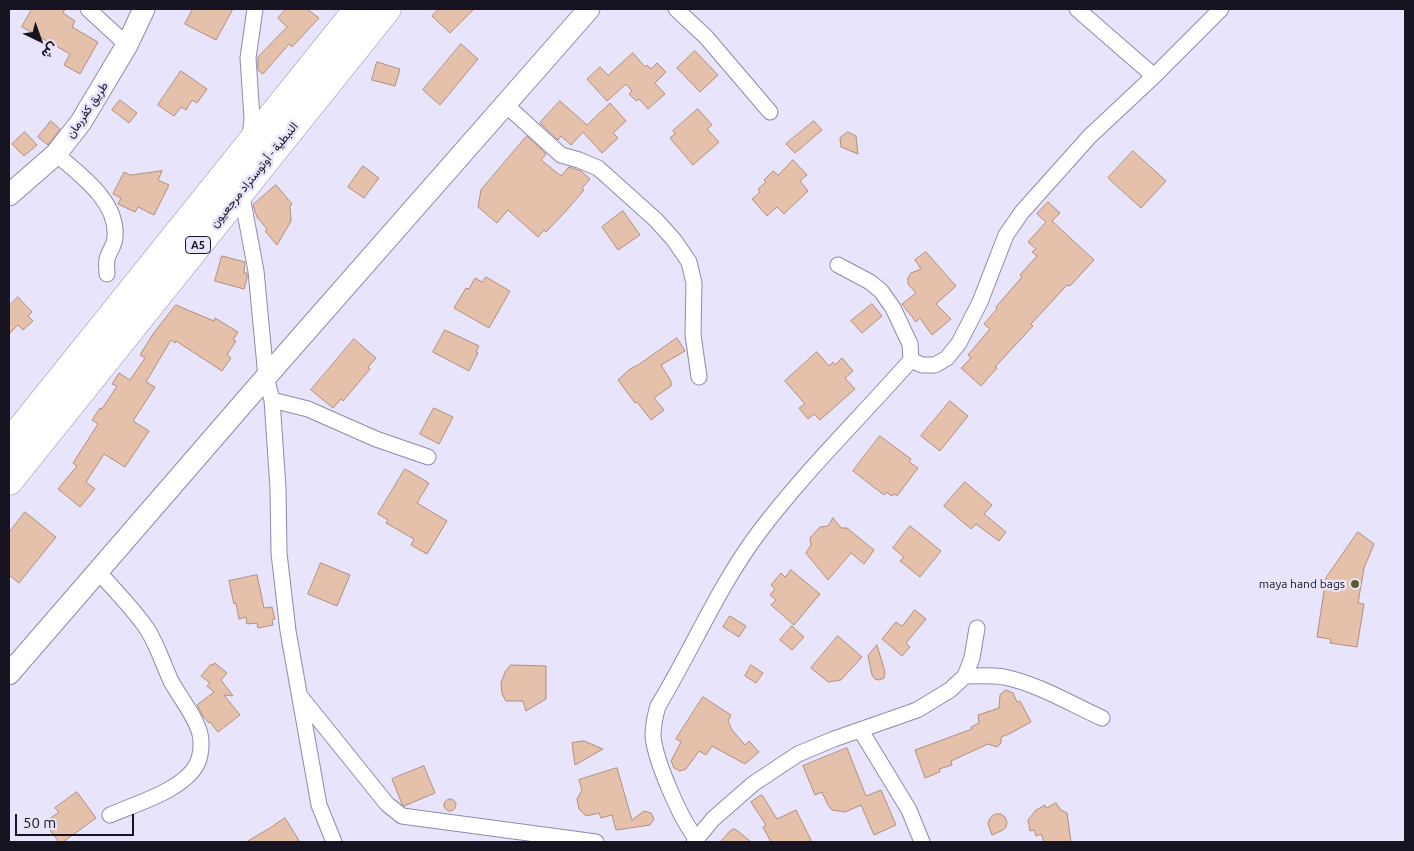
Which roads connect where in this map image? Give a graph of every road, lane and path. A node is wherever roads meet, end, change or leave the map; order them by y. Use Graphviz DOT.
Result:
graph roads {
  1 [pos="88,9"];
  2 [pos="144,9"];
  3 [pos="255,9"];
  4 [pos="358,9"];
  5 [pos="387,9"];
  6 [pos="589,9"];
  7 [pos="676,9"];
  8 [pos="1077,9"];
  9 [pos="1221,9"];
  10 [pos="127,45"];
  11 [pos="1154,76"];
  12 [pos="506,105"];
  13 [pos="770,112"];
  14 [pos="249,146"];
  15 [pos="56,154"];
  16 [pos="241,190"];
  17 [pos="9,195"];
  18 [pos="838,265"];
  19 [pos="107,274"];
  20 [pos="911,360"];
  21 [pos="266,376"];
  22 [pos="699,377"];
  23 [pos="272,400"];
  24 [pos="9,444"];
  25 [pos="428,456"];
  26 [pos="9,482"];
  27 [pos="98,571"];
  28 [pos="977,628"];
  29 [pos="9,674"];
  30 [pos="965,676"];
  31 [pos="299,695"];
  32 [pos="1102,718"];
  33 [pos="860,731"];
  34 [pos="110,815"];
  35 [pos="500,836"];
  36 [pos="695,841"];
  37 [pos="334,842"];
  38 [pos="596,842"];
  39 [pos="922,842"];
  1 -- 10 [label="street"];
  2 -- 10 [label="street, طريق كفررمان"];
  3 -- 14 [label="street"];
  4 -- 14 [label="highway, النبطية - أوتوستراد مرجعيون / A5"];
  5 -- 16 [label="highway, النبطية - أوتوستراد مرجعيون / A5"];
  6 -- 12 [label="street"];
  7 -- 13 [label="street"];
  8 -- 11 [label="street"];
  9 -- 11 [label="street"];
  10 -- 15 [label="street, طريق كفررمان"];
  11 -- 20 [label="street"];
  12 -- 21 [label="street"];
  12 -- 22 [label="street"];
  14 -- 24 [label="highway, النبطية - أوتوستراد مرجعيون / A5"];
  15 -- 17 [label="street, طريق كفررمان"];
  15 -- 19 [label="street"];
  16 -- 21 [label="street"];
  16 -- 26 [label="highway, النبطية - أوتوستراد مرجعيون / A5"];
  18 -- 20 [label="street"];
  20 -- 36 [label="street"];
  21 -- 23 [label="street"];
  21 -- 27 [label="street"];
  23 -- 25 [label="street"];
  23 -- 31 [label="street"];
  27 -- 29 [label="street"];
  27 -- 34 [label="street"];
  28 -- 30 [label="street"];
  30 -- 32 [label="street"];
  30 -- 33 [label="street"];
  31 -- 35 [label="street"];
  31 -- 37 [label="street"];
  33 -- 36 [label="street"];
  33 -- 39 [label="street"];
  35 -- 38 [label="street"];
}
